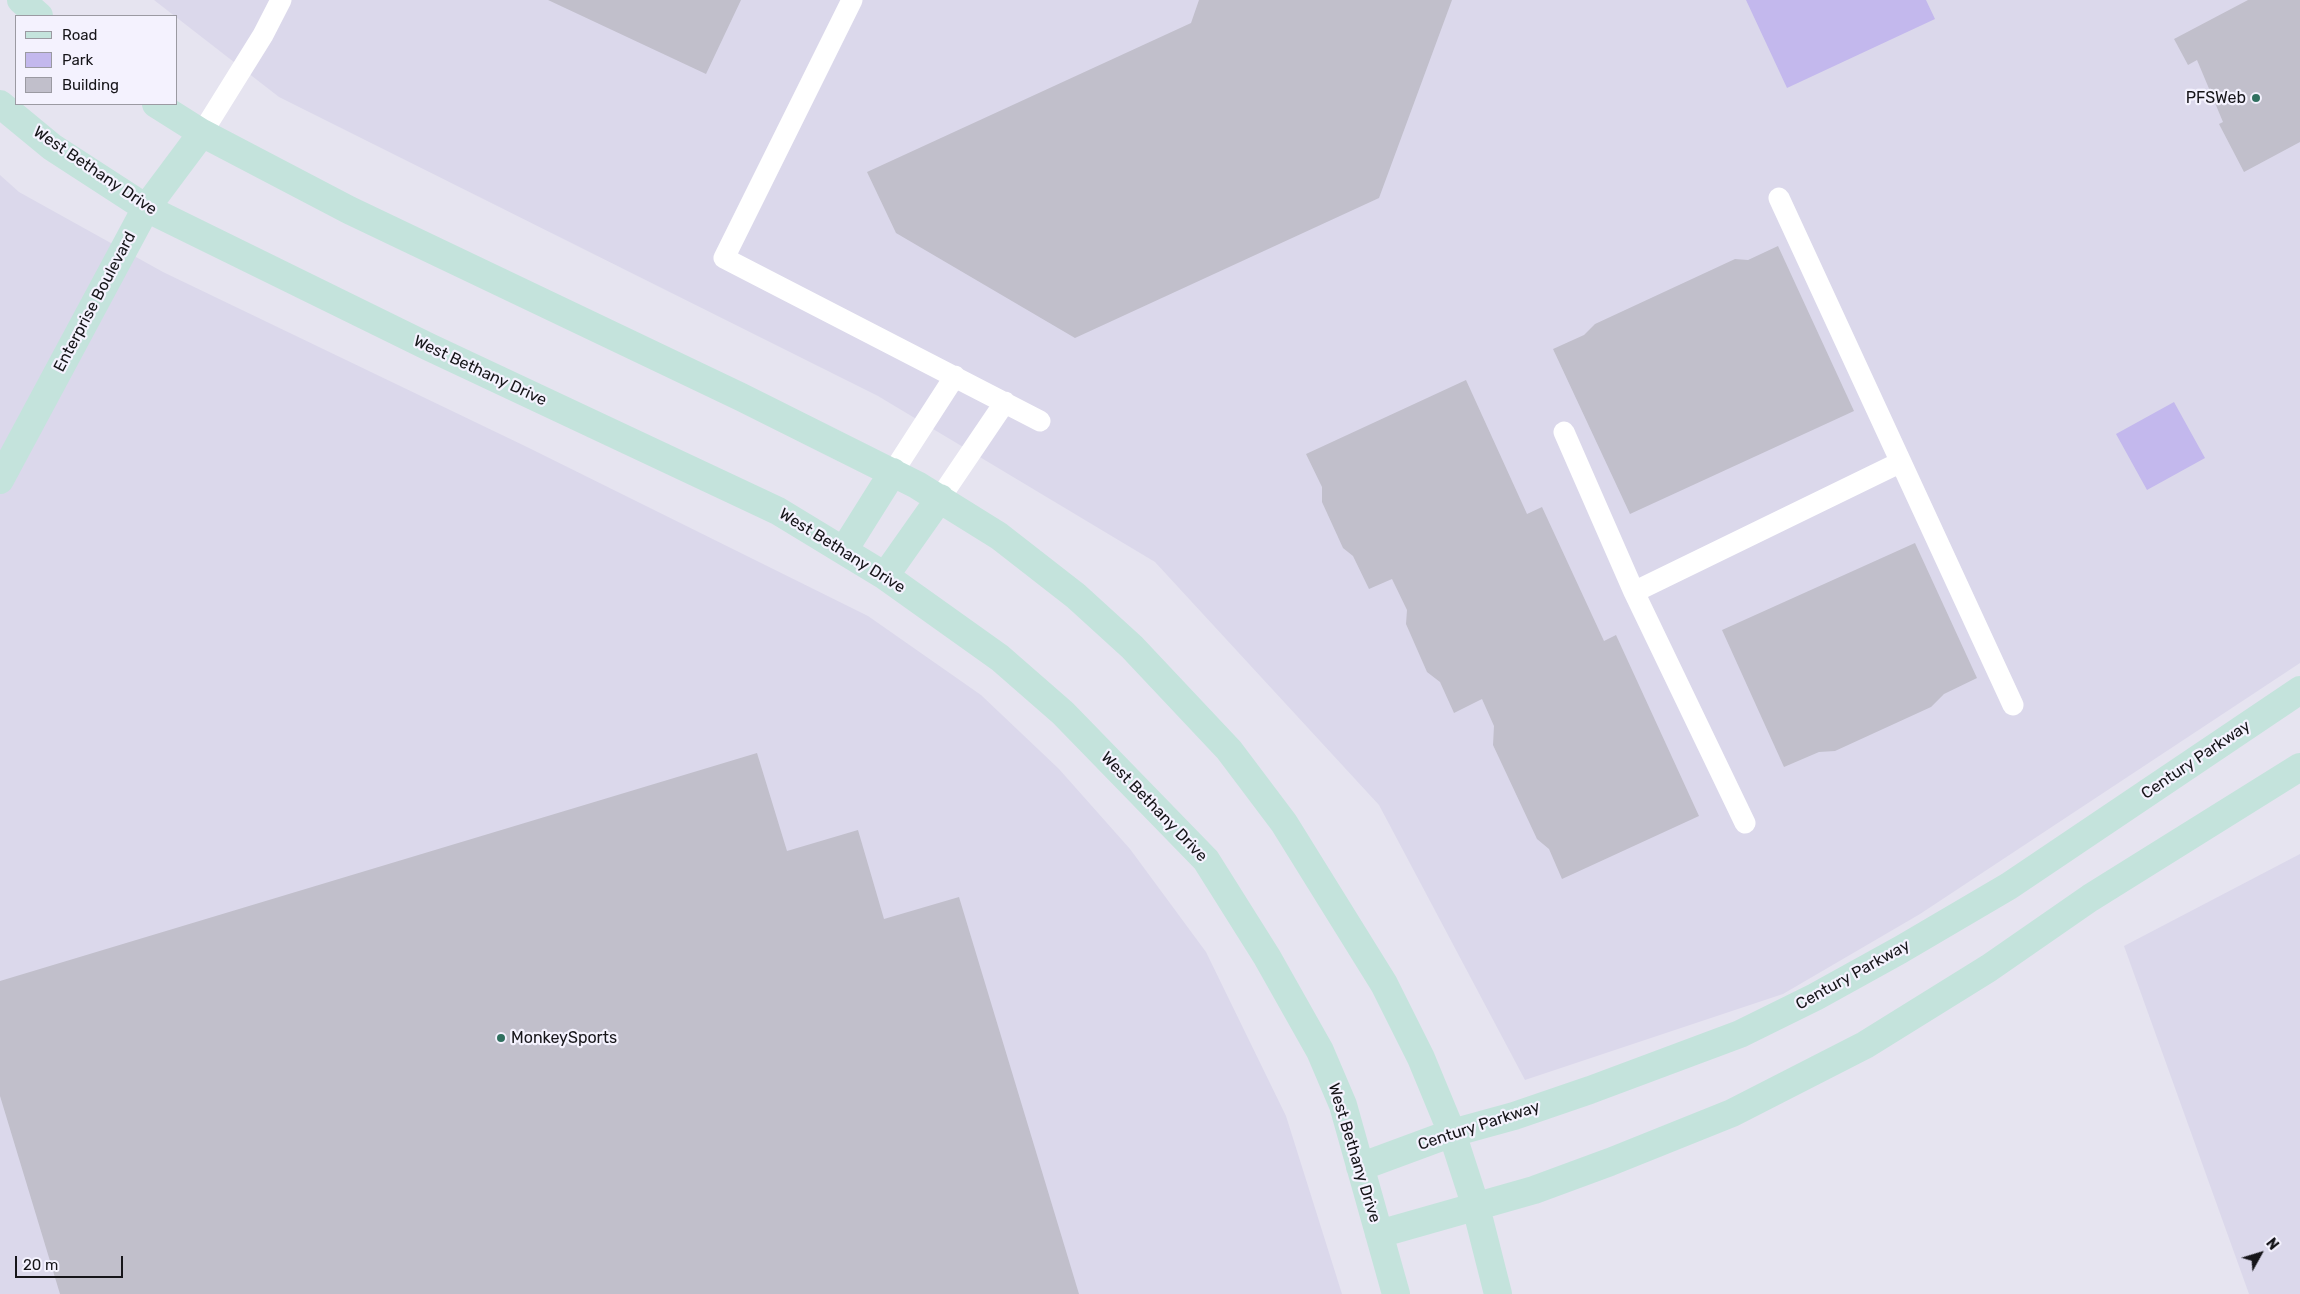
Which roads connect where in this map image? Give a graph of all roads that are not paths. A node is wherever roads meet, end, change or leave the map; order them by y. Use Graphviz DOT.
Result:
graph roads {
  1 [pos="21,0"];
  2 [pos="281,0"];
  3 [pos="852,0"];
  4 [pos="38,15"];
  5 [pos="0,104"];
  6 [pos="158,105"];
  7 [pos="202,133"];
  8 [pos="1779,198"];
  9 [pos="146,208"];
  10 [pos="955,376"];
  11 [pos="1004,402"];
  12 [pos="1040,421"];
  13 [pos="1564,432"];
  14 [pos="1901,462"];
  15 [pos="893,472"];
  16 [pos="0,480"];
  17 [pos="940,498"];
  18 [pos="844,550"];
  19 [pos="886,576"];
  20 [pos="1634,592"];
  21 [pos="2300,690"];
  22 [pos="2013,705"];
  23 [pos="2300,767"];
  24 [pos="1745,823"];
  25 [pos="1452,1133"];
  26 [pos="1360,1167"];
  27 [pos="1476,1207"];
  28 [pos="1379,1234"];
  29 [pos="1396,1294"];
  30 [pos="1498,1294"];
  1 -- 4 [label="main road"];
  2 -- 7 [label="lane"];
  3 -- 10 [label="lane"];
  5 -- 9 [label="main road, West Bethany Drive"];
  6 -- 7 [label="main road"];
  7 -- 9 [label="main road, Enterprise Boulevard"];
  7 -- 15 [label="main road"];
  8 -- 14 [label="lane"];
  9 -- 16 [label="main road, Enterprise Boulevard"];
  9 -- 18 [label="main road, West Bethany Drive"];
  10 -- 11 [label="lane"];
  10 -- 15 [label="lane"];
  11 -- 12 [label="lane"];
  11 -- 17 [label="lane"];
  13 -- 20 [label="lane"];
  14 -- 20 [label="lane"];
  14 -- 22 [label="lane"];
  15 -- 17 [label="main road"];
  15 -- 18 [label="main road"];
  17 -- 19 [label="main road"];
  17 -- 25 [label="main road"];
  18 -- 19 [label="main road, West Bethany Drive"];
  19 -- 26 [label="main road, West Bethany Drive"];
  20 -- 24 [label="lane"];
  21 -- 25 [label="main road, Century Parkway"];
  23 -- 27 [label="main road"];
  25 -- 26 [label="main road, Century Parkway"];
  25 -- 27 [label="main road"];
  26 -- 28 [label="main road, West Bethany Drive"];
  27 -- 28 [label="main road"];
  27 -- 30 [label="main road"];
  28 -- 29 [label="main road, West Bethany Drive"];
}
